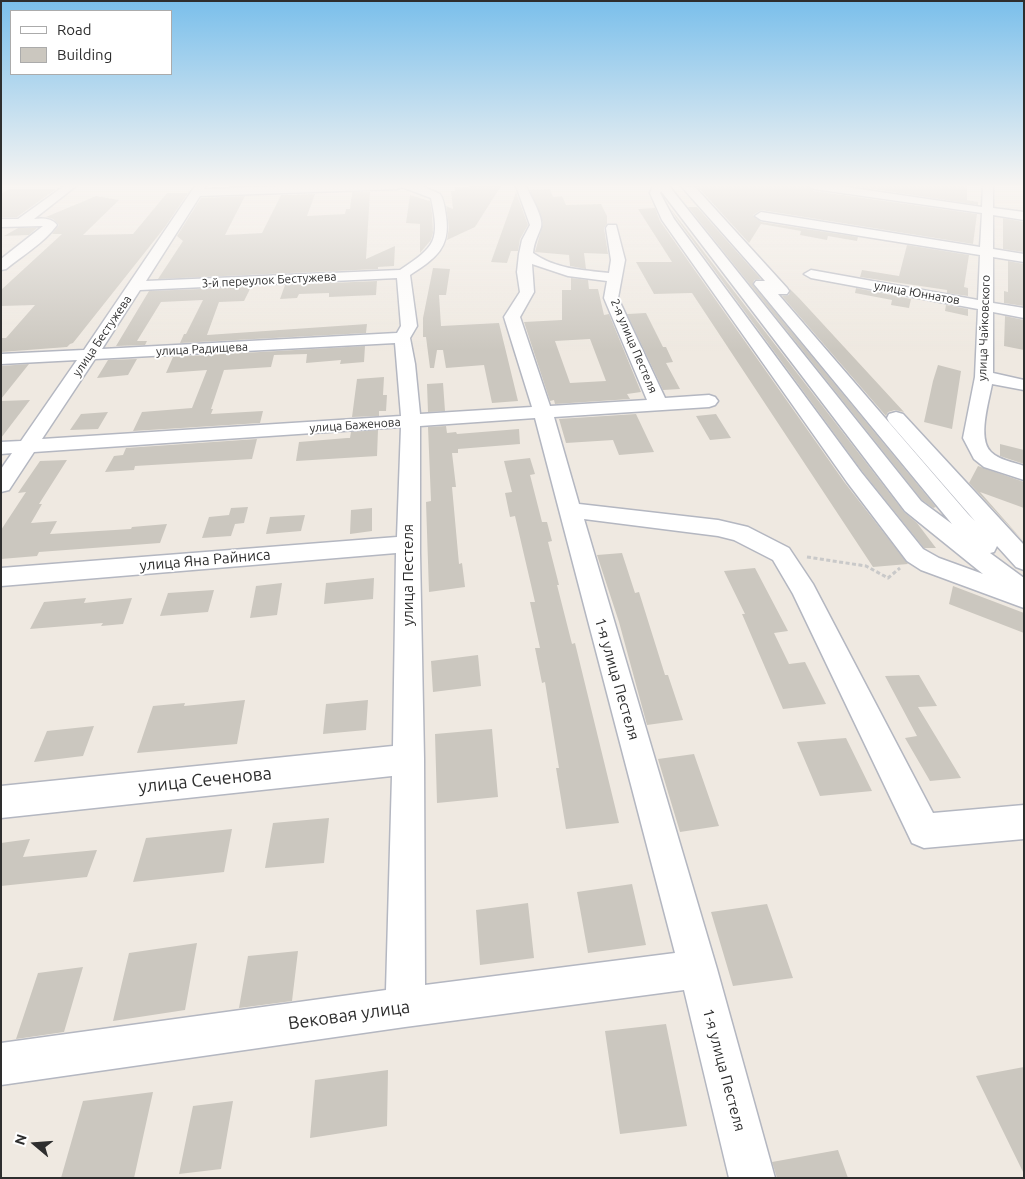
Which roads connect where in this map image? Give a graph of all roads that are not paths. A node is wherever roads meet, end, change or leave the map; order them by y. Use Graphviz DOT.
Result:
graph roads {
  1 [pos="34,241"];
  2 [pos="166,241"];
  3 [pos="441,241"];
  4 [pos="528,241"];
  5 [pos="614,241"];
  6 [pos="673,241"];
  7 [pos="683,241"];
  8 [pos="707,241"];
  9 [pos="724,241"];
  10 [pos="738,241"];
  11 [pos="919,241"];
  12 [pos="988,241"];
  13 [pos="988,252"];
  14 [pos="526,254"];
  15 [pos="1024,258"];
  16 [pos="1,266"];
  17 [pos="403,274"];
  18 [pos="811,274"];
  19 [pos="614,278"];
  20 [pos="136,286"];
  21 [pos="984,306"];
  22 [pos="1024,313"];
  23 [pos="402,338"];
  24 [pos="89,354"];
  25 [pos="1,359"];
  26 [pos="984,377"];
  27 [pos="1024,385"];
  28 [pos="709,401"];
  29 [pos="659,405"];
  30 [pos="543,412"];
  31 [pos="410,421"];
  32 [pos="29,446"];
  33 [pos="1,448"];
  34 [pos="1024,473"];
  35 [pos="1,485"];
  36 [pos="913,506"];
  37 [pos="569,510"];
  38 [pos="408,544"];
  39 [pos="945,547"];
  40 [pos="1024,561"];
  41 [pos="903,566"];
  42 [pos="1,577"];
  43 [pos="1024,578"];
  44 [pos="1024,592"];
  45 [pos="1024,598"];
  46 [pos="409,758"];
  47 [pos="1,802"];
  48 [pos="1024,822"];
  49 [pos="698,969"];
  50 [pos="405,1007"];
  51 [pos="1,1064"];
  52 [pos="752,1178"];
  1 -- 16 [label="street"];
  2 -- 20 [label="street, улица Бестужева"];
  3 -- 17 [label="street"];
  4 -- 14 [label="street, 1-я улица Пестеля"];
  5 -- 19 [label="street, 2-я улица Пестеля"];
  6 -- 41 [label="street"];
  7 -- 45 [label="street"];
  8 -- 36 [label="street"];
  9 -- 43 [label="street"];
  10 -- 40 [label="street"];
  11 -- 13 [label="street"];
  12 -- 13 [label="street, улица Чайковского"];
  13 -- 15 [label="street"];
  13 -- 21 [label="street, улица Чайковского"];
  14 -- 19 [label="street"];
  14 -- 30 [label="street, 1-я улица Пестеля"];
  17 -- 20 [label="street, 3-й переулок Бестужева"];
  17 -- 23 [label="street, улица Пестеля"];
  18 -- 21 [label="street, улица Юннатов"];
  19 -- 29 [label="street, 2-я улица Пестеля"];
  20 -- 24 [label="street, улица Бестужева"];
  21 -- 22 [label="street, улица Юннатов"];
  21 -- 26 [label="street, улица Чайковского"];
  23 -- 24 [label="street, улица Радищева"];
  23 -- 31 [label="street, улица Пестеля"];
  24 -- 25 [label="street, улица Радищева"];
  24 -- 32 [label="street, улица Бестужева"];
  26 -- 27 [label="street"];
  26 -- 34 [label="street, улица Чайковского"];
  28 -- 29 [label="street, улица Баженова"];
  29 -- 30 [label="street, улица Баженова"];
  30 -- 31 [label="street, улица Баженова"];
  30 -- 37 [label="street, 1-я улица Пестеля"];
  31 -- 32 [label="street, улица Баженова"];
  31 -- 38 [label="street, улица Пестеля"];
  32 -- 33 [label="street, улица Баженова"];
  32 -- 35 [label="street, улица Бестужева"];
  36 -- 39 [label="street"];
  36 -- 44 [label="street"];
  37 -- 48 [label="street"];
  37 -- 49 [label="street, 1-я улица Пестеля"];
  38 -- 42 [label="street, улица Яна Райниса"];
  38 -- 46 [label="street, улица Пестеля"];
  46 -- 47 [label="street, улица Сеченова"];
  46 -- 50 [label="street, улица Пестеля"];
  49 -- 50 [label="street, Вековая улица"];
  49 -- 52 [label="street, 1-я улица Пестеля"];
  50 -- 51 [label="street, Вековая улица"];
}
